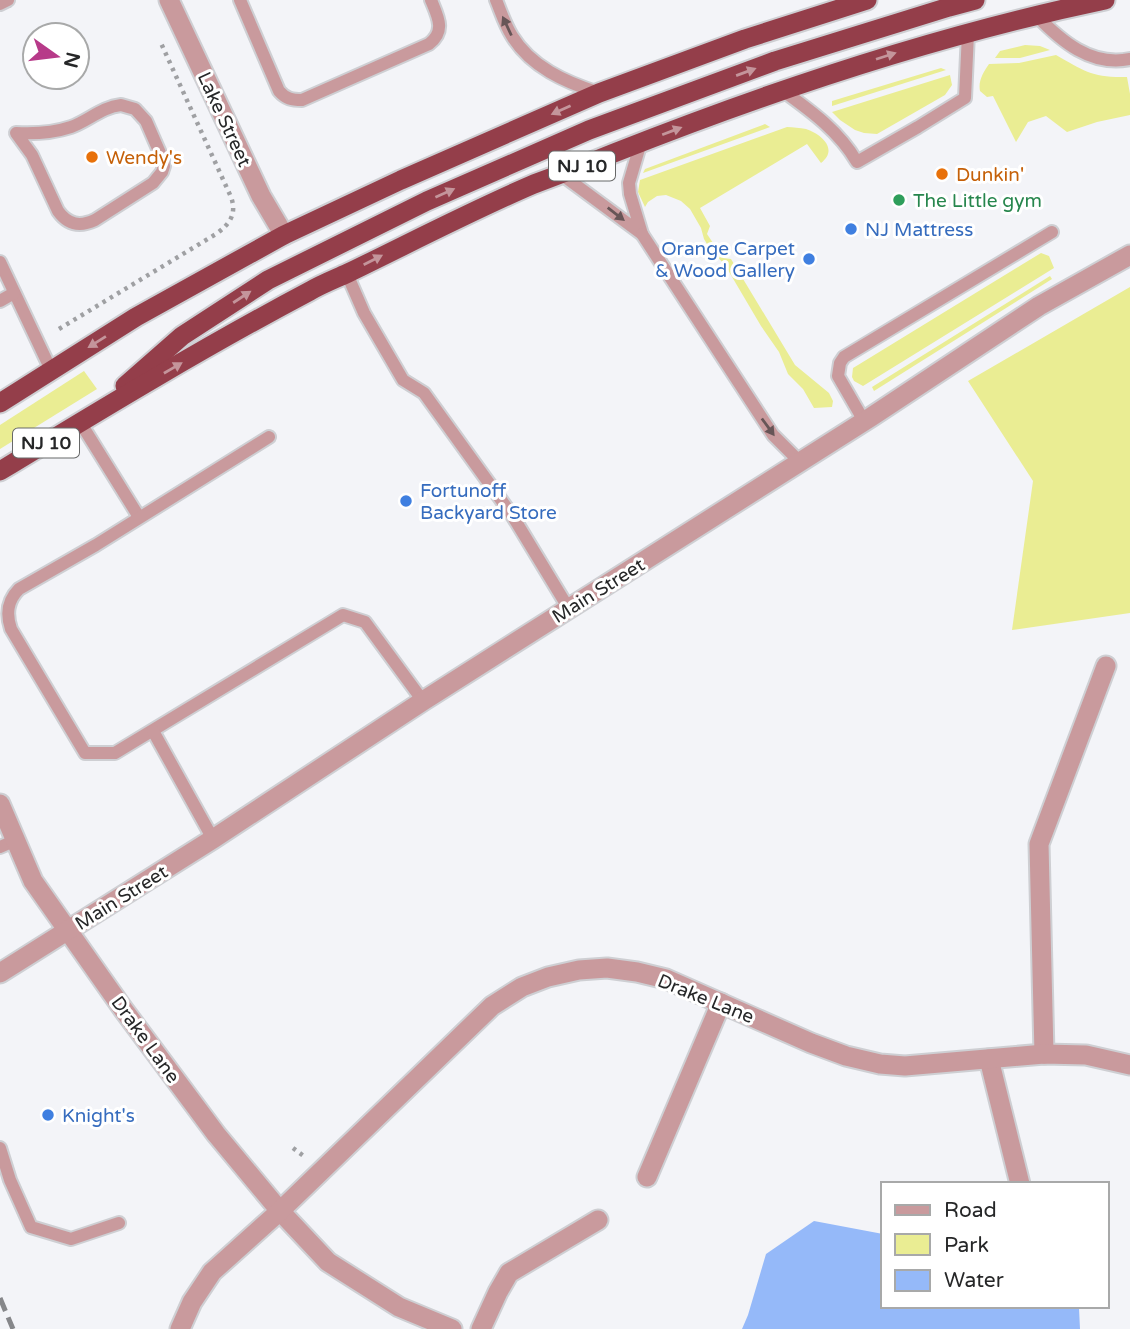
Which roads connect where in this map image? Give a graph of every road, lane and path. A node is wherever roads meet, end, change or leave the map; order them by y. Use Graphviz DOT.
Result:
graph roads {
  1 [pos="8,0"];
  2 [pos="169,0"];
  3 [pos="240,0"];
  4 [pos="431,0"];
  5 [pos="496,0"];
  6 [pos="867,0"];
  7 [pos="975,0"];
  8 [pos="1105,0"];
  9 [pos="0,4"];
  10 [pos="1036,15"];
  11 [pos="968,33"];
  12 [pos="158,37"];
  13 [pos="1130,59"];
  14 [pos="782,90"];
  15 [pos="599,93"];
  16 [pos="16,133"];
  17 [pos="641,142"];
  18 [pos="561,174"];
  19 [pos="1052,232"];
  20 [pos="642,234"];
  21 [pos="284,236"];
  22 [pos="1130,256"];
  23 [pos="0,262"];
  24 [pos="347,274"];
  25 [pos="14,293"];
  26 [pos="0,301"];
  27 [pos="59,328"];
  28 [pos="51,370"];
  29 [pos="0,403"];
  30 [pos="86,418"];
  31 [pos="864,421"];
  32 [pos="269,437"];
  33 [pos="800,462"];
  34 [pos="0,471"];
  35 [pos="139,517"];
  36 [pos="569,609"];
  37 [pos="1106,666"];
  38 [pos="423,701"];
  39 [pos="153,731"];
  40 [pos="0,804"];
  41 [pos="213,839"];
  42 [pos="8,844"];
  43 [pos="69,930"];
  44 [pos="0,973"];
  45 [pos="721,1003"];
  46 [pos="1044,1054"];
  47 [pos="989,1059"];
  48 [pos="1130,1065"];
  49 [pos="0,1148"];
  50 [pos="647,1177"];
  51 [pos="1020,1182"];
  52 [pos="280,1211"];
  53 [pos="598,1220"];
  54 [pos="119,1223"];
  55 [pos="419,1323"];
  56 [pos="180,1329"];
  57 [pos="452,1329"];
  58 [pos="481,1329"];
  1 -- 9 [label="lane"];
  2 -- 21 [label="street, Lake Street"];
  3 -- 4 [label="lane"];
  15 -- 5 [label="lane, one-way"];
  6 -- 15 [label="highway, NJ 10"];
  30 -- 7 [label="highway, one-way"];
  8 -- 10 [label="highway, NJ 10"];
  10 -- 11 [label="highway, NJ 10"];
  10 -- 13 [label="lane"];
  14 -- 11 [label="highway, NJ 10, one-way"];
  11 -- 14 [label="lane"];
  12 -- 27 [label="path"];
  17 -- 14 [label="highway, NJ 10, one-way"];
  15 -- 21 [label="highway, NJ 10, one-way"];
  16 -- 16 [label="lane"];
  17 -- 18 [label="highway, NJ 10"];
  17 -- 20 [label="lane"];
  18 -- 20 [label="lane, one-way"];
  24 -- 18 [label="highway, NJ 10, one-way"];
  19 -- 31 [label="lane"];
  20 -- 33 [label="lane, one-way"];
  21 -- 28 [label="highway, NJ 10, one-way"];
  22 -- 31 [label="street, Main Street"];
  23 -- 25 [label="lane"];
  30 -- 24 [label="highway, NJ 10, one-way"];
  24 -- 36 [label="lane"];
  25 -- 26 [label="lane"];
  25 -- 28 [label="lane"];
  28 -- 29 [label="highway, NJ 10"];
  30 -- 34 [label="highway, NJ 10"];
  30 -- 35 [label="lane"];
  31 -- 33 [label="street, Main Street"];
  32 -- 35 [label="lane"];
  33 -- 36 [label="street, Main Street"];
  35 -- 39 [label="lane"];
  36 -- 38 [label="street, Main Street"];
  37 -- 46 [label="street"];
  38 -- 39 [label="lane"];
  38 -- 41 [label="street, Main Street"];
  39 -- 41 [label="lane"];
  40 -- 42 [label="street, Main Street"];
  41 -- 43 [label="street, Main Street"];
  42 -- 43 [label="street, Main Street"];
  43 -- 44 [label="street, Main Street"];
  43 -- 52 [label="street, Drake Lane"];
  45 -- 47 [label="street, Drake Lane"];
  45 -- 50 [label="street"];
  45 -- 52 [label="street, Drake Lane"];
  46 -- 47 [label="street, Drake Lane"];
  46 -- 48 [label="street, Drake Lane"];
  47 -- 51 [label="street"];
  49 -- 54 [label="lane"];
  52 -- 55 [label="street, Drake Lane"];
  52 -- 56 [label="street, Drake Lane"];
  53 -- 58 [label="street"];
  55 -- 57 [label="street, Drake Lane"];
}
